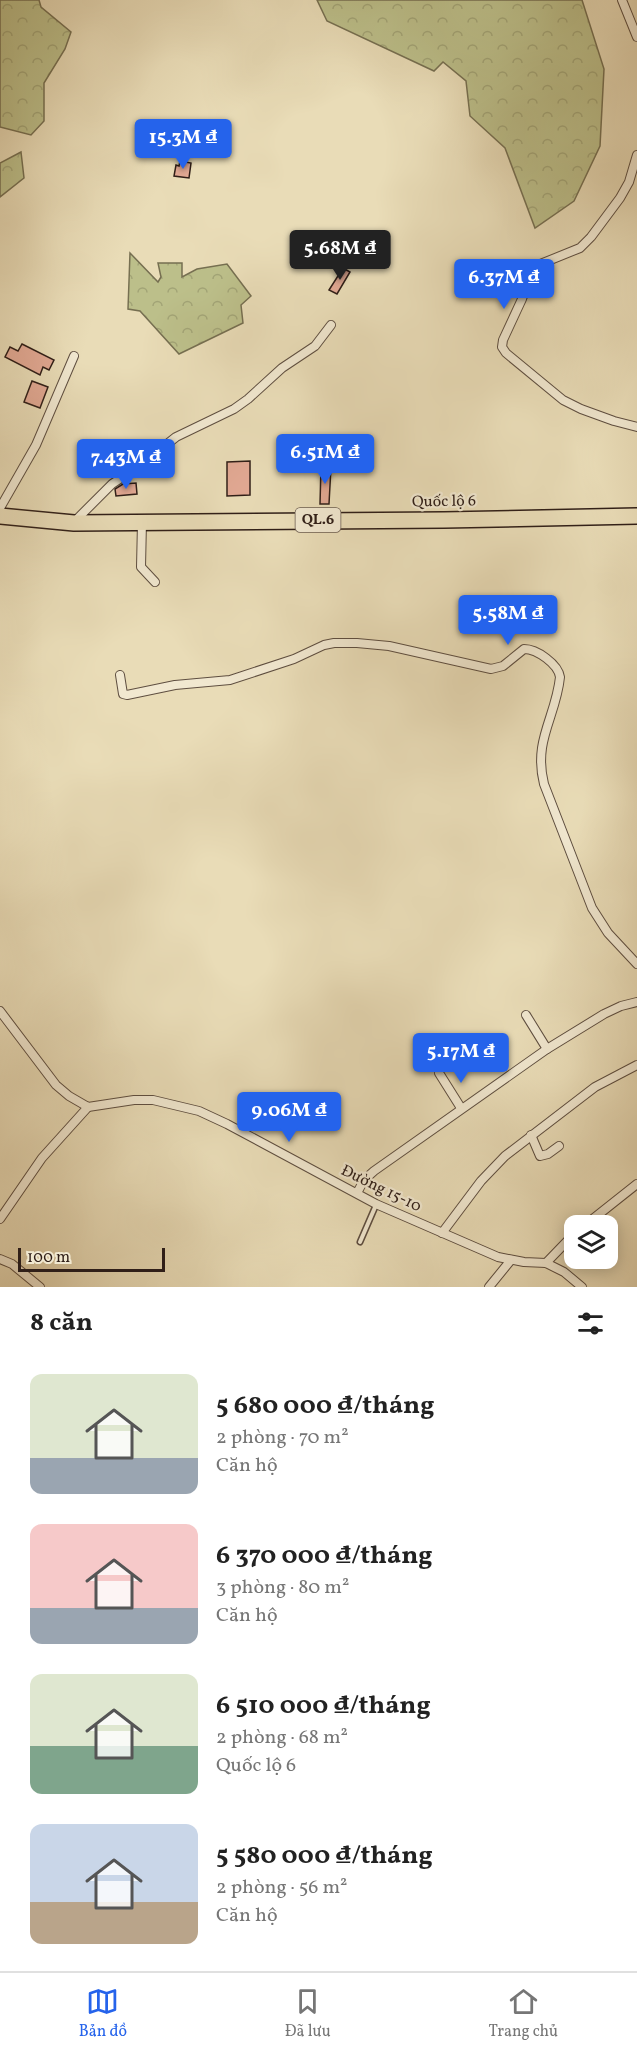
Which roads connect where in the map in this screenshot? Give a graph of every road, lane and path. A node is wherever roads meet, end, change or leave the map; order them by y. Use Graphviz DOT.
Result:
graph roads {
  1 [pos="622,0"];
  2 [pos="637,37"];
  3 [pos="637,155"];
  4 [pos="331,325"];
  5 [pos="74,356"];
  6 [pos="637,427"];
  7 [pos="0,508"];
  8 [pos="0,516"];
  9 [pos="637,516"];
  10 [pos="142,522"];
  11 [pos="74,523"];
  12 [pos="155,582"];
  13 [pos="120,675"];
  14 [pos="637,964"];
  15 [pos="637,1002"];
  16 [pos="0,1011"];
  17 [pos="526,1015"];
  18 [pos="547,1049"];
  19 [pos="637,1065"];
  20 [pos="440,1073"];
  21 [pos="88,1107"];
  22 [pos="461,1108"];
  23 [pos="531,1135"];
  24 [pos="559,1146"];
  25 [pos="637,1184"];
  26 [pos="357,1193"];
  27 [pos="376,1204"];
  28 [pos="598,1215"];
  29 [pos="0,1219"];
  30 [pos="442,1233"];
  31 [pos="360,1242"];
  32 [pos="564,1244"];
  33 [pos="0,1259"];
  34 [pos="511,1260"];
  35 [pos="546,1263"];
  36 [pos="40,1287"];
  37 [pos="489,1287"];
  38 [pos="582,1287"];
  1 -- 2 [label="street"];
  3 -- 6 [label="street"];
  4 -- 11 [label="street"];
  5 -- 7 [label="street"];
  8 -- 11 [label="highway, Quốc lộ 6 / QL.6"];
  9 -- 10 [label="highway, Quốc lộ 6 / QL.6"];
  10 -- 11 [label="highway, Quốc lộ 6 / QL.6"];
  10 -- 12 [label="street"];
  13 -- 14 [label="street"];
  15 -- 18 [label="street"];
  16 -- 21 [label="street"];
  17 -- 18 [label="street"];
  18 -- 22 [label="street"];
  19 -- 23 [label="street"];
  20 -- 22 [label="street"];
  21 -- 26 [label="street, Đường 15-10"];
  21 -- 29 [label="street"];
  22 -- 26 [label="street"];
  23 -- 24 [label="street"];
  23 -- 30 [label="street"];
  25 -- 28 [label="street"];
  26 -- 27 [label="street, Đường 15-10"];
  27 -- 30 [label="street, Đường 15-10"];
  27 -- 31 [label="lane"];
  30 -- 34 [label="street, Đường 15-10"];
  32 -- 35 [label="street"];
  33 -- 36 [label="street"];
  34 -- 35 [label="street, Đường 15-10"];
  34 -- 37 [label="street"];
  35 -- 38 [label="street, Đường 15-10"];
}
